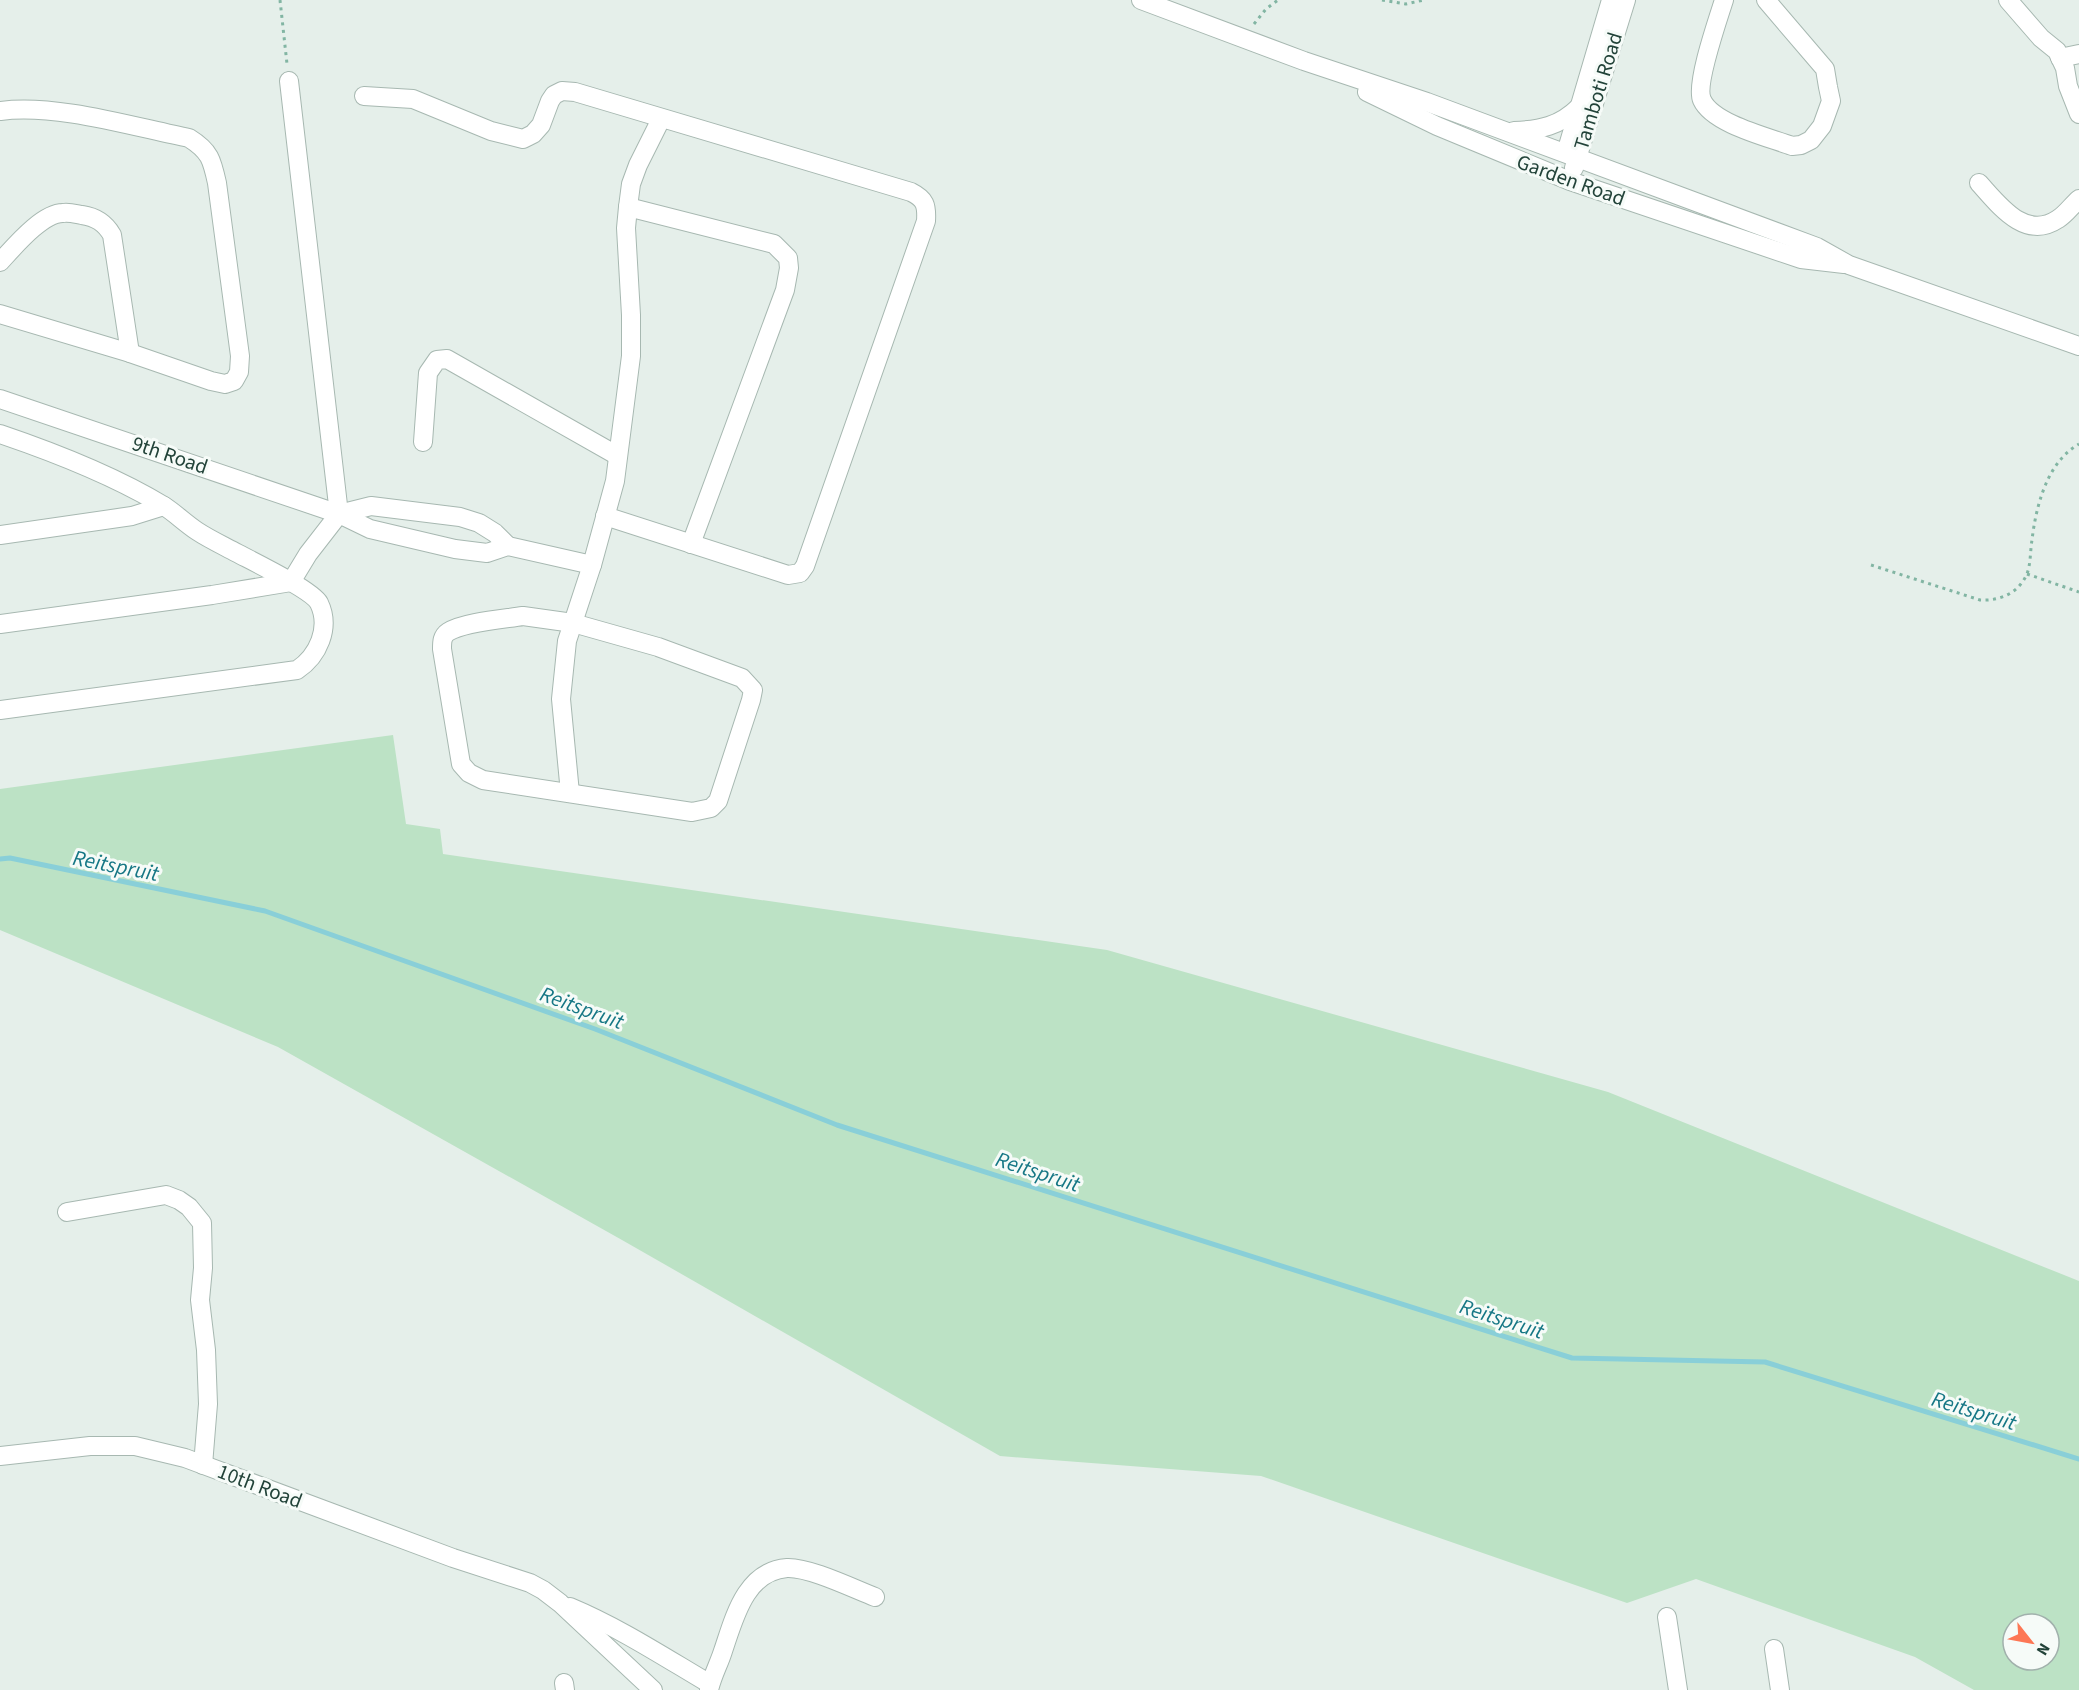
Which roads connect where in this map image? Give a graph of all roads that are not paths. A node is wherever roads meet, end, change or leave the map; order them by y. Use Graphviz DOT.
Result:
graph roads {
  1 [pos="1142,0"];
  2 [pos="1611,0"];
  3 [pos="1626,0"];
  4 [pos="1724,0"];
  5 [pos="1767,0"];
  6 [pos="2008,0"];
  7 [pos="2079,54"];
  8 [pos="2060,58"];
  9 [pos="1304,61"];
  10 [pos="289,81"];
  11 [pos="363,96"];
  12 [pos="1579,107"];
  13 [pos="0,111"];
  14 [pos="2079,114"];
  15 [pos="661,119"];
  16 [pos="1506,131"];
  17 [pos="1571,156"];
  18 [pos="1563,179"];
  19 [pos="1978,183"];
  20 [pos="2079,199"];
  21 [pos="628,207"];
  22 [pos="0,262"];
  23 [pos="1849,265"];
  24 [pos="0,314"];
  25 [pos="2079,345"];
  26 [pos="130,353"];
  27 [pos="0,399"];
  28 [pos="0,434"];
  29 [pos="423,442"];
  30 [pos="32,445"];
  31 [pos="0,449"];
  32 [pos="618,456"];
  33 [pos="164,506"];
  34 [pos="339,513"];
  35 [pos="605,516"];
  36 [pos="0,535"];
  37 [pos="692,544"];
  38 [pos="508,546"];
  39 [pos="592,565"];
  40 [pos="291,582"];
  41 [pos="573,623"];
  42 [pos="0,624"];
  43 [pos="0,710"];
  44 [pos="570,793"];
  45 [pos="68,1212"];
  46 [pos="0,1456"];
  47 [pos="203,1465"];
  48 [pos="874,1597"];
  49 [pos="560,1603"];
  50 [pos="1667,1617"];
  51 [pos="1774,1649"];
  52 [pos="632,1671"];
  53 [pos="710,1687"];
  54 [pos="626,1690"];
  55 [pos="653,1690"];
  56 [pos="1678,1690"];
  57 [pos="1780,1690"];
  1 -- 9 [label="street, Garden Road"];
  2 -- 12 [label="street, Tamboti Road"];
  3 -- 17 [label="street, Tamboti Road"];
  4 -- 5 [label="street"];
  6 -- 8 [label="street"];
  7 -- 8 [label="street"];
  8 -- 14 [label="street"];
  9 -- 16 [label="street, Garden Road"];
  9 -- 18 [label="street, Garden Road"];
  10 -- 34 [label="street"];
  11 -- 15 [label="street"];
  12 -- 16 [label="street"];
  12 -- 17 [label="street, Tamboti Road"];
  13 -- 26 [label="street"];
  15 -- 21 [label="street"];
  15 -- 37 [label="street"];
  16 -- 17 [label="street, Garden Road"];
  17 -- 18 [label="street, Tamboti Road"];
  17 -- 23 [label="street, Garden Road"];
  18 -- 23 [label="street, Garden Road"];
  19 -- 20 [label="street"];
  21 -- 32 [label="street"];
  21 -- 37 [label="street"];
  22 -- 26 [label="street"];
  23 -- 25 [label="street, Garden Road"];
  24 -- 26 [label="street"];
  27 -- 34 [label="street, 9th Road"];
  28 -- 30 [label="street"];
  29 -- 32 [label="street"];
  30 -- 31 [label="street"];
  30 -- 33 [label="street"];
  32 -- 35 [label="street"];
  33 -- 36 [label="street"];
  33 -- 40 [label="street"];
  34 -- 38 [label="street, 9th Road"];
  34 -- 38 [label="street"];
  34 -- 40 [label="street"];
  35 -- 37 [label="street"];
  35 -- 39 [label="street"];
  38 -- 39 [label="street"];
  39 -- 41 [label="street"];
  40 -- 42 [label="street"];
  40 -- 43 [label="street"];
  41 -- 44 [label="street"];
  41 -- 44 [label="street"];
  41 -- 44 [label="street"];
  45 -- 47 [label="street"];
  46 -- 47 [label="street, 10th Road"];
  47 -- 49 [label="street, 10th Road"];
  48 -- 53 [label="street"];
  49 -- 52 [label="street"];
  49 -- 53 [label="street"];
  50 -- 56 [label="street"];
  51 -- 57 [label="street"];
  52 -- 54 [label="street"];
  52 -- 55 [label="street"];
}
